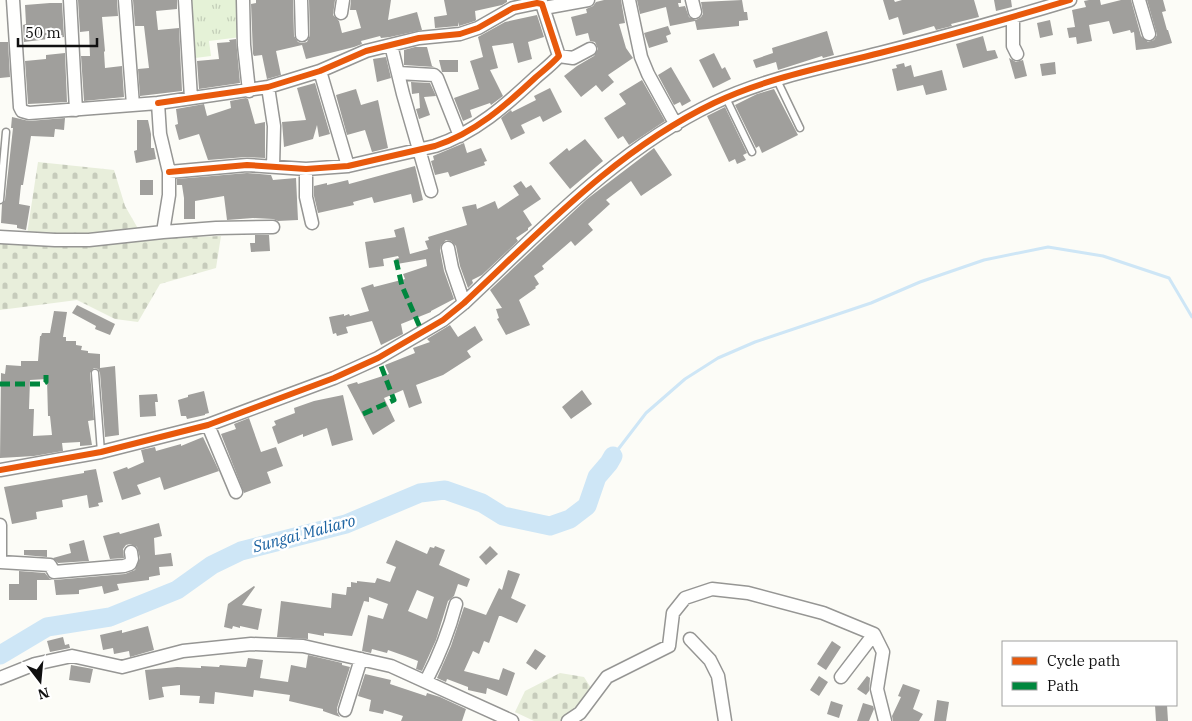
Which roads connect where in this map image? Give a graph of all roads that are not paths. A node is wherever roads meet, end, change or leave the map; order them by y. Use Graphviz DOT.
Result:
graph roads {
  1 [pos="13,0"];
  2 [pos="70,0"];
  3 [pos="125,0"];
  4 [pos="185,0"];
  5 [pos="242,0"];
  6 [pos="300,0"];
  7 [pos="343,0"];
  8 [pos="588,0"];
  9 [pos="630,0"];
  10 [pos="1070,0"];
  11 [pos="1139,0"];
  12 [pos="544,8"];
  13 [pos="341,13"];
  14 [pos="1013,17"];
  15 [pos="1149,34"];
  16 [pos="302,35"];
  17 [pos="391,45"];
  18 [pos="590,50"];
  19 [pos="1017,54"];
  20 [pos="558,56"];
  21 [pos="320,71"];
  22 [pos="398,73"];
  23 [pos="777,80"];
  24 [pos="268,87"];
  25 [pos="250,91"];
  26 [pos="192,98"];
  27 [pos="726,98"];
  28 [pos="158,103"];
  29 [pos="133,105"];
  30 [pos="76,110"];
  31 [pos="676,125"];
  32 [pos="800,128"];
  33 [pos="6,132"];
  34 [pos="460,136"];
  35 [pos="420,150"];
  36 [pos="752,152"];
  37 [pos="348,166"];
  38 [pos="273,167"];
  39 [pos="306,169"];
  40 [pos="169,172"];
  41 [pos="431,191"];
  42 [pos="0,200"];
  43 [pos="312,222"];
  44 [pos="273,227"];
  45 [pos="163,232"];
  46 [pos="0,237"];
  47 [pos="448,248"];
  48 [pos="464,303"];
  49 [pos="95,372"];
  50 [pos="208,425"];
  51 [pos="101,452"];
  52 [pos="0,470"];
  53 [pos="236,492"];
  54 [pos="0,525"];
  55 [pos="131,552"];
  56 [pos="0,557"];
  57 [pos="0,562"];
  58 [pos="456,604"];
  59 [pos="874,634"];
  60 [pos="690,639"];
  61 [pos="361,659"];
  62 [pos="841,677"];
  63 [pos="0,678"];
  64 [pos="426,681"];
  65 [pos="345,710"];
  66 [pos="512,721"];
  67 [pos="568,721"];
  68 [pos="725,721"];
  69 [pos="885,721"];
  1 -- 30 [label="street"];
  2 -- 30 [label="street"];
  3 -- 29 [label="street"];
  4 -- 26 [label="street"];
  5 -- 25 [label="street"];
  6 -- 16 [label="street"];
  7 -- 13 [label="street"];
  8 -- 12 [label="street"];
  9 -- 31 [label="street"];
  10 -- 14 [label="street"];
  11 -- 15 [label="street"];
  12 -- 17 [label="street"];
  12 -- 20 [label="street"];
  14 -- 19 [label="street"];
  14 -- 23 [label="street"];
  17 -- 21 [label="street"];
  17 -- 22 [label="street"];
  18 -- 20 [label="street"];
  20 -- 34 [label="street"];
  21 -- 24 [label="street"];
  21 -- 37 [label="street"];
  22 -- 34 [label="street"];
  22 -- 35 [label="street"];
  23 -- 27 [label="street"];
  23 -- 32 [label="lane"];
  24 -- 25 [label="street"];
  24 -- 38 [label="street"];
  25 -- 26 [label="street"];
  26 -- 28 [label="street"];
  27 -- 31 [label="street"];
  27 -- 36 [label="lane"];
  28 -- 29 [label="street"];
  28 -- 40 [label="street"];
  29 -- 30 [label="street"];
  31 -- 48 [label="street"];
  33 -- 42 [label="lane"];
  34 -- 35 [label="street"];
  35 -- 37 [label="street"];
  35 -- 41 [label="street"];
  37 -- 39 [label="street"];
  38 -- 39 [label="street"];
  38 -- 40 [label="street"];
  39 -- 43 [label="street"];
  40 -- 45 [label="street"];
  44 -- 45 [label="street"];
  45 -- 46 [label="street"];
  47 -- 48 [label="street"];
  48 -- 50 [label="street"];
  49 -- 51 [label="lane"];
  50 -- 51 [label="street"];
  50 -- 53 [label="street"];
  51 -- 52 [label="street"];
  54 -- 56 [label="street"];
  55 -- 57 [label="street"];
  58 -- 64 [label="street"];
  59 -- 62 [label="street"];
  59 -- 67 [label="street"];
  59 -- 69 [label="street"];
  60 -- 68 [label="street"];
  61 -- 63 [label="street"];
  61 -- 64 [label="street"];
  61 -- 65 [label="street"];
  64 -- 66 [label="street"];
}
